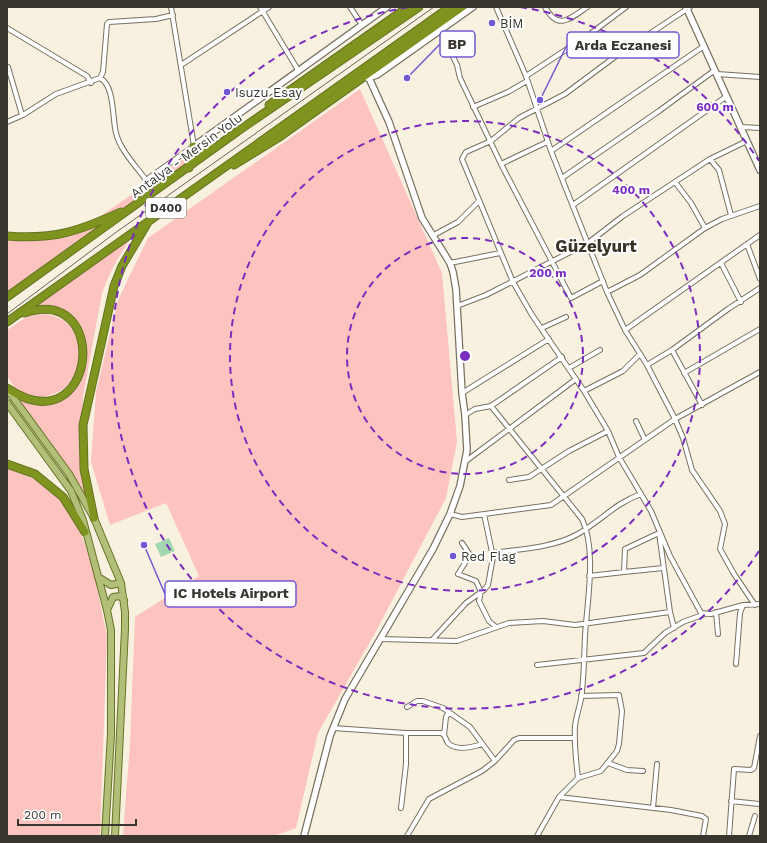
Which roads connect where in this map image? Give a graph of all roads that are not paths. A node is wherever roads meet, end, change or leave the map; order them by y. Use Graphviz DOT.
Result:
graph roads {
  1 [pos="171,7"];
  2 [pos="260,7"];
  3 [pos="269,7"];
  4 [pos="350,7"];
  5 [pos="387,7"];
  6 [pos="408,7"];
  7 [pos="419,7"];
  8 [pos="450,7"];
  9 [pos="462,7"];
  10 [pos="473,7"];
  11 [pos="496,7"];
  12 [pos="545,7"];
  13 [pos="578,7"];
  14 [pos="586,7"];
  15 [pos="626,7"];
  16 [pos="688,8"];
  17 [pos="263,12"];
  18 [pos="580,12"];
  19 [pos="172,15"];
  20 [pos="362,25"];
  21 [pos="7,28"];
  22 [pos="440,30"];
  23 [pos="704,46"];
  24 [pos="180,65"];
  25 [pos="8,67"];
  26 [pos="298,70"];
  27 [pos="716,72"];
  28 [pos="526,76"];
  29 [pos="760,77"];
  30 [pos="100,78"];
  31 [pos="369,78"];
  32 [pos="360,79"];
  33 [pos="527,81"];
  34 [pos="91,83"];
  35 [pos="727,96"];
  36 [pos="474,107"];
  37 [pos="536,110"];
  38 [pos="22,115"];
  39 [pos="7,122"];
  40 [pos="741,127"];
  41 [pos="760,128"];
  42 [pos="238,131"];
  43 [pos="491,141"];
  44 [pos="747,141"];
  45 [pos="547,142"];
  46 [pos="194,146"];
  47 [pos="215,148"];
  48 [pos="551,151"];
  49 [pos="710,159"];
  50 [pos="501,164"];
  51 [pos="189,168"];
  52 [pos="221,170"];
  53 [pos="760,170"];
  54 [pos="562,178"];
  55 [pos="676,182"];
  56 [pos="479,201"];
  57 [pos="137,204"];
  58 [pos="573,205"];
  59 [pos="760,206"];
  60 [pos="731,215"];
  61 [pos="149,220"];
  62 [pos="705,228"];
  63 [pos="760,235"];
  64 [pos="7,236"];
  65 [pos="432,236"];
  66 [pos="588,244"];
  67 [pos="747,244"];
  68 [pos="500,254"];
  69 [pos="552,261"];
  70 [pos="450,262"];
  71 [pos="721,263"];
  72 [pos="760,279"];
  73 [pos="603,281"];
  74 [pos="513,282"];
  75 [pos="760,288"];
  76 [pos="607,292"];
  77 [pos="7,297"];
  78 [pos="741,302"];
  79 [pos="457,306"];
  80 [pos="16,316"];
  81 [pos="566,317"];
  82 [pos="7,322"];
  83 [pos="542,328"];
  84 [pos="760,329"];
  85 [pos="625,330"];
  86 [pos="549,339"];
  87 [pos="600,350"];
  88 [pos="672,350"];
  89 [pos="640,354"];
  90 [pos="562,358"];
  91 [pos="647,365"];
  92 [pos="569,368"];
  93 [pos="760,372"];
  94 [pos="684,373"];
  95 [pos="576,379"];
  96 [pos="7,389"];
  97 [pos="584,391"];
  98 [pos="462,393"];
  99 [pos="7,403"];
  100 [pos="702,405"];
  101 [pos="490,406"];
  102 [pos="465,415"];
  103 [pos="675,419"];
  104 [pos="636,421"];
  105 [pos="509,430"];
  106 [pos="608,431"];
  107 [pos="645,440"];
  108 [pos="619,457"];
  109 [pos="466,461"];
  110 [pos="7,464"];
  111 [pos="542,470"];
  112 [pos="509,480"];
  113 [pos="641,494"];
  114 [pos="562,496"];
  115 [pos="450,514"];
  116 [pos="484,514"];
  117 [pos="94,518"];
  118 [pos="586,528"];
  119 [pos="85,532"];
  120 [pos="659,533"];
  121 [pos="462,542"];
  122 [pos="492,553"];
  123 [pos="663,568"];
  124 [pos="624,572"];
  125 [pos="589,576"];
  126 [pos="98,577"];
  127 [pos="121,583"];
  128 [pos="481,592"];
  129 [pos="124,600"];
  130 [pos="743,605"];
  131 [pos="758,605"];
  132 [pos="107,610"];
  133 [pos="670,612"];
  134 [pos="716,612"];
  135 [pos="705,614"];
  136 [pos="586,624"];
  137 [pos="496,627"];
  138 [pos="674,628"];
  139 [pos="718,634"];
  140 [pos="380,639"];
  141 [pos="432,640"];
  142 [pos="584,661"];
  143 [pos="736,664"];
  144 [pos="537,665"];
  145 [pos="581,696"];
  146 [pos="407,707"];
  147 [pos="449,712"];
  148 [pos="333,728"];
  149 [pos="406,733"];
  150 [pos="444,735"];
  151 [pos="760,736"];
  152 [pos="574,738"];
  153 [pos="482,744"];
  154 [pos="494,761"];
  155 [pos="608,764"];
  156 [pos="657,764"];
  157 [pos="643,771"];
  158 [pos="578,778"];
  159 [pos="560,798"];
  160 [pos="731,801"];
  161 [pos="759,804"];
  162 [pos="401,808"];
  163 [pos="653,808"];
  164 [pos="755,816"];
  165 [pos="105,836"];
  166 [pos="115,836"];
  167 [pos="304,836"];
  168 [pos="406,836"];
  169 [pos="537,836"];
  170 [pos="703,836"];
  171 [pos="729,836"];
  172 [pos="749,836"];
  1 -- 19 [label="street"];
  2 -- 17 [label="street"];
  3 -- 17 [label="street"];
  4 -- 20 [label="street"];
  5 -- 20 [label="street"];
  6 -- 42 [label="highway"];
  7 -- 42 [label="highway, Antalya - Mersin Yolu / D400"];
  8 -- 52 [label="highway, D400"];
  9 -- 32 [label="highway"];
  10 -- 22 [label="street"];
  11 -- 28 [label="street"];
  12 -- 18 [label="street"];
  13 -- 18 [label="street"];
  14 -- 18 [label="street"];
  15 -- 28 [label="street"];
  16 -- 23 [label="street"];
  16 -- 37 [label="street"];
  17 -- 24 [label="street"];
  17 -- 26 [label="street"];
  19 -- 24 [label="street"];
  19 -- 30 [label="street"];
  20 -- 26 [label="street"];
  21 -- 34 [label="street"];
  22 -- 31 [label="street"];
  22 -- 36 [label="street"];
  23 -- 27 [label="street"];
  23 -- 48 [label="street"];
  24 -- 46 [label="street"];
  25 -- 38 [label="street"];
  26 -- 46 [label="street"];
  27 -- 29 [label="street"];
  27 -- 35 [label="street"];
  27 -- 54 [label="street"];
  28 -- 33 [label="street"];
  30 -- 34 [label="street"];
  30 -- 46 [label="street"];
  31 -- 32 [label="street"];
  31 -- 65 [label="street"];
  32 -- 52 [label="highway"];
  33 -- 36 [label="street"];
  33 -- 37 [label="street"];
  34 -- 38 [label="street"];
  35 -- 40 [label="street"];
  35 -- 58 [label="street"];
  36 -- 43 [label="street"];
  37 -- 43 [label="street"];
  37 -- 45 [label="street"];
  38 -- 39 [label="street"];
  40 -- 41 [label="street"];
  40 -- 44 [label="street"];
  42 -- 47 [label="highway, Antalya - Mersin Yolu / D400"];
  43 -- 50 [label="street"];
  43 -- 56 [label="street"];
  44 -- 49 [label="street"];
  44 -- 53 [label="street"];
  45 -- 48 [label="street"];
  45 -- 50 [label="street"];
  46 -- 47 [label="highway"];
  46 -- 51 [label="highway"];
  47 -- 51 [label="highway, Antalya - Mersin Yolu / D400"];
  48 -- 54 [label="street"];
  49 -- 55 [label="street"];
  49 -- 60 [label="street"];
  50 -- 69 [label="street"];
  51 -- 57 [label="highway, Antalya - Mersin Yolu / D400"];
  52 -- 61 [label="highway, D400"];
  54 -- 58 [label="street"];
  55 -- 62 [label="street"];
  55 -- 66 [label="street"];
  56 -- 65 [label="street"];
  56 -- 68 [label="street"];
  57 -- 64 [label="highway"];
  57 -- 77 [label="highway, Antalya - Mersin Yolu / D400"];
  58 -- 66 [label="street"];
  59 -- 60 [label="street"];
  60 -- 62 [label="street"];
  61 -- 80 [label="highway, D400"];
  61 -- 117 [label="highway"];
  62 -- 76 [label="street"];
  63 -- 67 [label="street"];
  65 -- 70 [label="street"];
  66 -- 69 [label="street"];
  66 -- 73 [label="street"];
  67 -- 71 [label="street"];
  67 -- 72 [label="street"];
  68 -- 70 [label="street"];
  68 -- 74 [label="street"];
  69 -- 73 [label="street"];
  69 -- 74 [label="street"];
  70 -- 79 [label="street"];
  71 -- 78 [label="street"];
  71 -- 85 [label="street"];
  73 -- 76 [label="street"];
  74 -- 79 [label="street"];
  74 -- 83 [label="street"];
  75 -- 78 [label="street"];
  76 -- 85 [label="street"];
  78 -- 88 [label="street"];
  79 -- 98 [label="street"];
  80 -- 82 [label="highway, D400"];
  80 -- 96 [label="highway"];
  81 -- 83 [label="street"];
  83 -- 86 [label="street"];
  84 -- 94 [label="street"];
  85 -- 89 [label="street"];
  86 -- 90 [label="street"];
  86 -- 98 [label="street"];
  87 -- 92 [label="street"];
  88 -- 91 [label="street"];
  88 -- 94 [label="street"];
  89 -- 91 [label="street"];
  89 -- 97 [label="street"];
  90 -- 92 [label="street"];
  90 -- 101 [label="street"];
  91 -- 103 [label="street"];
  92 -- 95 [label="street"];
  93 -- 100 [label="street"];
  94 -- 100 [label="street"];
  95 -- 97 [label="street"];
  95 -- 105 [label="street"];
  96 -- 117 [label="main road"];
  97 -- 106 [label="street"];
  98 -- 102 [label="street"];
  99 -- 119 [label="main road"];
  100 -- 103 [label="street"];
  101 -- 102 [label="street"];
  101 -- 105 [label="street"];
  102 -- 109 [label="street"];
  103 -- 107 [label="street"];
  103 -- 131 [label="street"];
  104 -- 107 [label="street"];
  105 -- 109 [label="street"];
  105 -- 111 [label="street"];
  106 -- 108 [label="street"];
  106 -- 111 [label="street"];
  107 -- 108 [label="street"];
  108 -- 113 [label="street"];
  108 -- 114 [label="street"];
  109 -- 115 [label="street"];
  110 -- 119 [label="highway"];
  111 -- 112 [label="street"];
  111 -- 114 [label="street"];
  113 -- 118 [label="street"];
  113 -- 120 [label="street"];
  114 -- 116 [label="street"];
  114 -- 118 [label="street"];
  115 -- 116 [label="street"];
  115 -- 140 [label="street"];
  116 -- 122 [label="street"];
  117 -- 127 [label="main road"];
  118 -- 122 [label="street"];
  118 -- 125 [label="street"];
  119 -- 126 [label="main road"];
  120 -- 123 [label="street"];
  120 -- 124 [label="street"];
  120 -- 135 [label="street"];
  121 -- 128 [label="street"];
  122 -- 128 [label="street"];
  123 -- 124 [label="street"];
  123 -- 133 [label="street"];
  124 -- 125 [label="street"];
  125 -- 136 [label="street"];
  126 -- 127 [label="main road"];
  126 -- 132 [label="main road"];
  127 -- 129 [label="main road"];
  128 -- 137 [label="street"];
  128 -- 141 [label="street"];
  129 -- 132 [label="main road"];
  129 -- 166 [label="main road"];
  130 -- 131 [label="street"];
  130 -- 134 [label="street"];
  130 -- 143 [label="street"];
  132 -- 165 [label="main road"];
  133 -- 136 [label="street"];
  133 -- 138 [label="street"];
  134 -- 135 [label="street"];
  134 -- 139 [label="street"];
  135 -- 138 [label="street"];
  136 -- 137 [label="street"];
  136 -- 142 [label="street"];
  137 -- 141 [label="street"];
  138 -- 142 [label="street"];
  140 -- 141 [label="street"];
  140 -- 148 [label="street"];
  142 -- 144 [label="street"];
  142 -- 145 [label="street"];
  145 -- 152 [label="street"];
  145 -- 155 [label="street"];
  146 -- 147 [label="street"];
  147 -- 150 [label="street"];
  147 -- 153 [label="street"];
  148 -- 149 [label="street"];
  148 -- 167 [label="street"];
  149 -- 150 [label="street"];
  149 -- 162 [label="street"];
  150 -- 153 [label="street"];
  151 -- 160 [label="street"];
  152 -- 154 [label="street"];
  152 -- 158 [label="street"];
  153 -- 154 [label="street"];
  154 -- 168 [label="street"];
  155 -- 157 [label="street"];
  155 -- 158 [label="street"];
  156 -- 163 [label="street"];
  158 -- 159 [label="street"];
  159 -- 163 [label="street"];
  159 -- 169 [label="street"];
  160 -- 161 [label="street"];
  160 -- 171 [label="street"];
  163 -- 170 [label="street"];
  164 -- 172 [label="street"];
}
